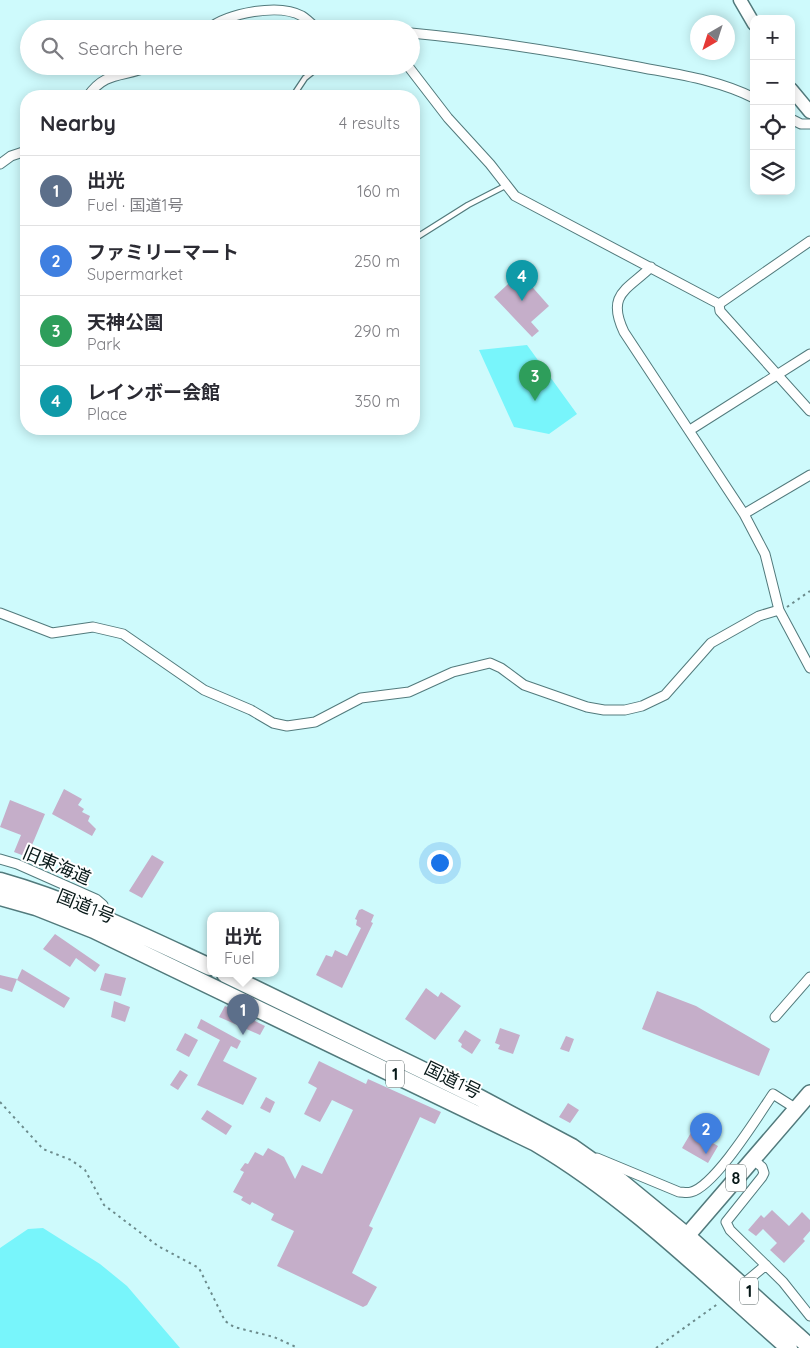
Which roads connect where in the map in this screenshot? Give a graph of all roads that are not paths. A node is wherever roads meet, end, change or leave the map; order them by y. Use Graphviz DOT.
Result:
graph roads {
  1 [pos="740,0"];
  2 [pos="750,17"];
  3 [pos="223,20"];
  4 [pos="306,20"];
  5 [pos="420,34"];
  6 [pos="122,75"];
  7 [pos="309,75"];
  8 [pos="415,75"];
  9 [pos="94,90"];
  10 [pos="297,90"];
  11 [pos="795,94"];
  12 [pos="750,96"];
  13 [pos="810,112"];
  14 [pos="795,121"];
  15 [pos="810,124"];
  16 [pos="20,153"];
  17 [pos="0,164"];
  18 [pos="507,185"];
  19 [pos="420,235"];
  20 [pos="810,241"];
  21 [pos="651,267"];
  22 [pos="719,304"];
  23 [pos="810,354"];
  24 [pos="776,375"];
  25 [pos="810,411"];
  26 [pos="690,430"];
  27 [pos="810,474"];
  28 [pos="744,514"];
  29 [pos="779,610"];
  30 [pos="0,613"];
  31 [pos="810,668"];
  32 [pos="0,859"];
  33 [pos="0,882"];
  34 [pos="0,897"];
  35 [pos="97,923"];
  36 [pos="207,966"];
  37 [pos="207,973"];
  38 [pos="810,977"];
  39 [pos="219,978"];
  40 [pos="775,1018"];
  41 [pos="810,1093"];
  42 [pos="795,1108"];
  43 [pos="539,1136"];
  44 [pos="572,1147"];
  45 [pos="752,1159"];
  46 [pos="687,1236"];
  47 [pos="676,1248"];
  48 [pos="766,1265"];
  49 [pos="742,1285"];
  50 [pos="810,1316"];
  51 [pos="810,1347"];
  52 [pos="789,1348"];
  1 -- 2 [label="street"];
  3 -- 4 [label="street"];
  5 -- 12 [label="street"];
  6 -- 9 [label="street"];
  7 -- 10 [label="lane"];
  8 -- 18 [label="street"];
  11 -- 13 [label="street"];
  14 -- 15 [label="street"];
  16 -- 17 [label="street"];
  18 -- 19 [label="lane"];
  18 -- 21 [label="street"];
  20 -- 22 [label="street"];
  21 -- 22 [label="street"];
  21 -- 26 [label="street"];
  22 -- 24 [label="street"];
  23 -- 24 [label="street"];
  24 -- 25 [label="street"];
  24 -- 26 [label="street"];
  26 -- 28 [label="street"];
  27 -- 28 [label="street"];
  28 -- 29 [label="street"];
  29 -- 30 [label="street"];
  29 -- 31 [label="street"];
  32 -- 35 [label="street, 旧東海道"];
  33 -- 35 [label="highway, 国道1号 / 1"];
  34 -- 35 [label="highway, 国道1号 / 1"];
  35 -- 36 [label="highway, 国道1号 / 1"];
  35 -- 37 [label="highway, 国道1号 / 1"];
  38 -- 40 [label="street"];
  39 -- 43 [label="highway, 国道1号 / 1"];
  41 -- 42 [label="main road, 8"];
  42 -- 44 [label="street"];
  42 -- 45 [label="main road, 8"];
  43 -- 44 [label="highway, 国道1号 / 1"];
  43 -- 47 [label="highway, 国道1号 / 1"];
  44 -- 46 [label="highway, 国道1号 / 1"];
  45 -- 46 [label="main road, 8"];
  45 -- 48 [label="street"];
  46 -- 47 [label="main road, 8"];
  46 -- 49 [label="highway, 国道1号 / 1"];
  47 -- 52 [label="highway, 国道1号 / 1"];
  48 -- 49 [label="street"];
  48 -- 50 [label="street"];
  49 -- 51 [label="highway, 国道1号 / 1"];
}
